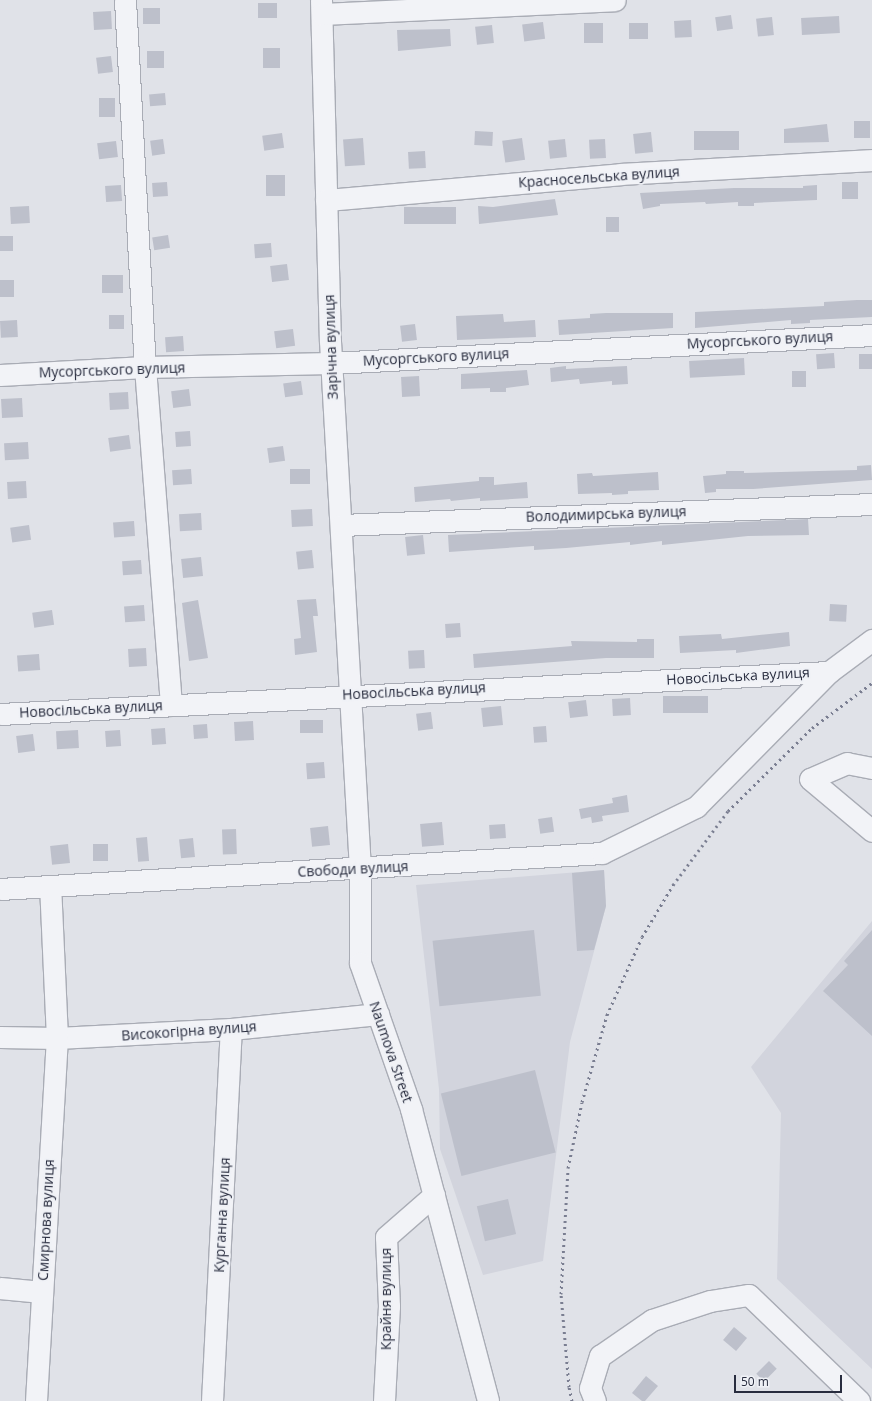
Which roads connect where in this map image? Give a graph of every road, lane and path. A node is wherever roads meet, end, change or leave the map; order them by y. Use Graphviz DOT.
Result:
graph roads {
  1 [pos="125,0"];
  2 [pos="615,0"];
  3 [pos="321,7"];
  4 [pos="872,160"];
  5 [pos="326,200"];
  6 [pos="872,334"];
  7 [pos="331,363"];
  8 [pos="145,368"];
  9 [pos="0,375"];
  10 [pos="872,504"];
  11 [pos="341,525"];
  12 [pos="872,640"];
  13 [pos="829,672"];
  14 [pos="350,694"];
  15 [pos="171,705"];
  16 [pos="0,714"];
  17 [pos="872,768"];
  18 [pos="872,831"];
  19 [pos="360,869"];
  20 [pos="50,886"];
  21 [pos="0,889"];
  22 [pos="378,1014"];
  23 [pos="232,1029"];
  24 [pos="0,1037"];
  25 [pos="57,1038"];
  26 [pos="434,1195"];
  27 [pos="0,1288"];
  28 [pos="42,1292"];
  29 [pos="36,1401"];
  30 [pos="212,1401"];
  31 [pos="384,1401"];
  32 [pos="488,1401"];
  33 [pos="595,1401"];
  34 [pos="859,1401"];
  1 -- 8 [label="street"];
  2 -- 3 [label="street"];
  3 -- 5 [label="street, Зарічна вулиця"];
  4 -- 5 [label="street, Красносельська вулиця"];
  5 -- 7 [label="street, Зарічна вулиця"];
  6 -- 7 [label="street, Мусоргського вулиця"];
  7 -- 8 [label="street, Мусоргського вулиця"];
  7 -- 11 [label="street, Зарічна вулиця"];
  8 -- 9 [label="street, Мусоргського вулиця"];
  8 -- 15 [label="street"];
  10 -- 11 [label="street, Володимирська вулиця"];
  11 -- 14 [label="street, Зарічна вулиця"];
  12 -- 13 [label="street, Свободи вулиця"];
  13 -- 14 [label="street, Новосільська вулиця"];
  13 -- 19 [label="street, Свободи вулиця"];
  14 -- 15 [label="street, Новосільська вулиця"];
  14 -- 19 [label="street, Naumova Street"];
  15 -- 16 [label="street, Новосільська вулиця"];
  17 -- 18 [label="street"];
  19 -- 20 [label="street, Свободи вулиця"];
  19 -- 22 [label="street, Naumova Street"];
  20 -- 21 [label="street, Свободи вулиця"];
  20 -- 25 [label="street, Смирнова вулиця"];
  22 -- 23 [label="street, Високогірна вулиця"];
  22 -- 26 [label="street, Naumova Street"];
  23 -- 25 [label="street, Високогірна вулиця"];
  23 -- 30 [label="street, Курганна вулиця"];
  24 -- 25 [label="street, Високогірна вулиця"];
  25 -- 28 [label="street, Смирнова вулиця"];
  26 -- 31 [label="street, Крайня вулиця"];
  26 -- 32 [label="street, Naumova Street"];
  27 -- 28 [label="street"];
  28 -- 29 [label="street, Смирнова вулиця"];
  33 -- 34 [label="street"];
}
